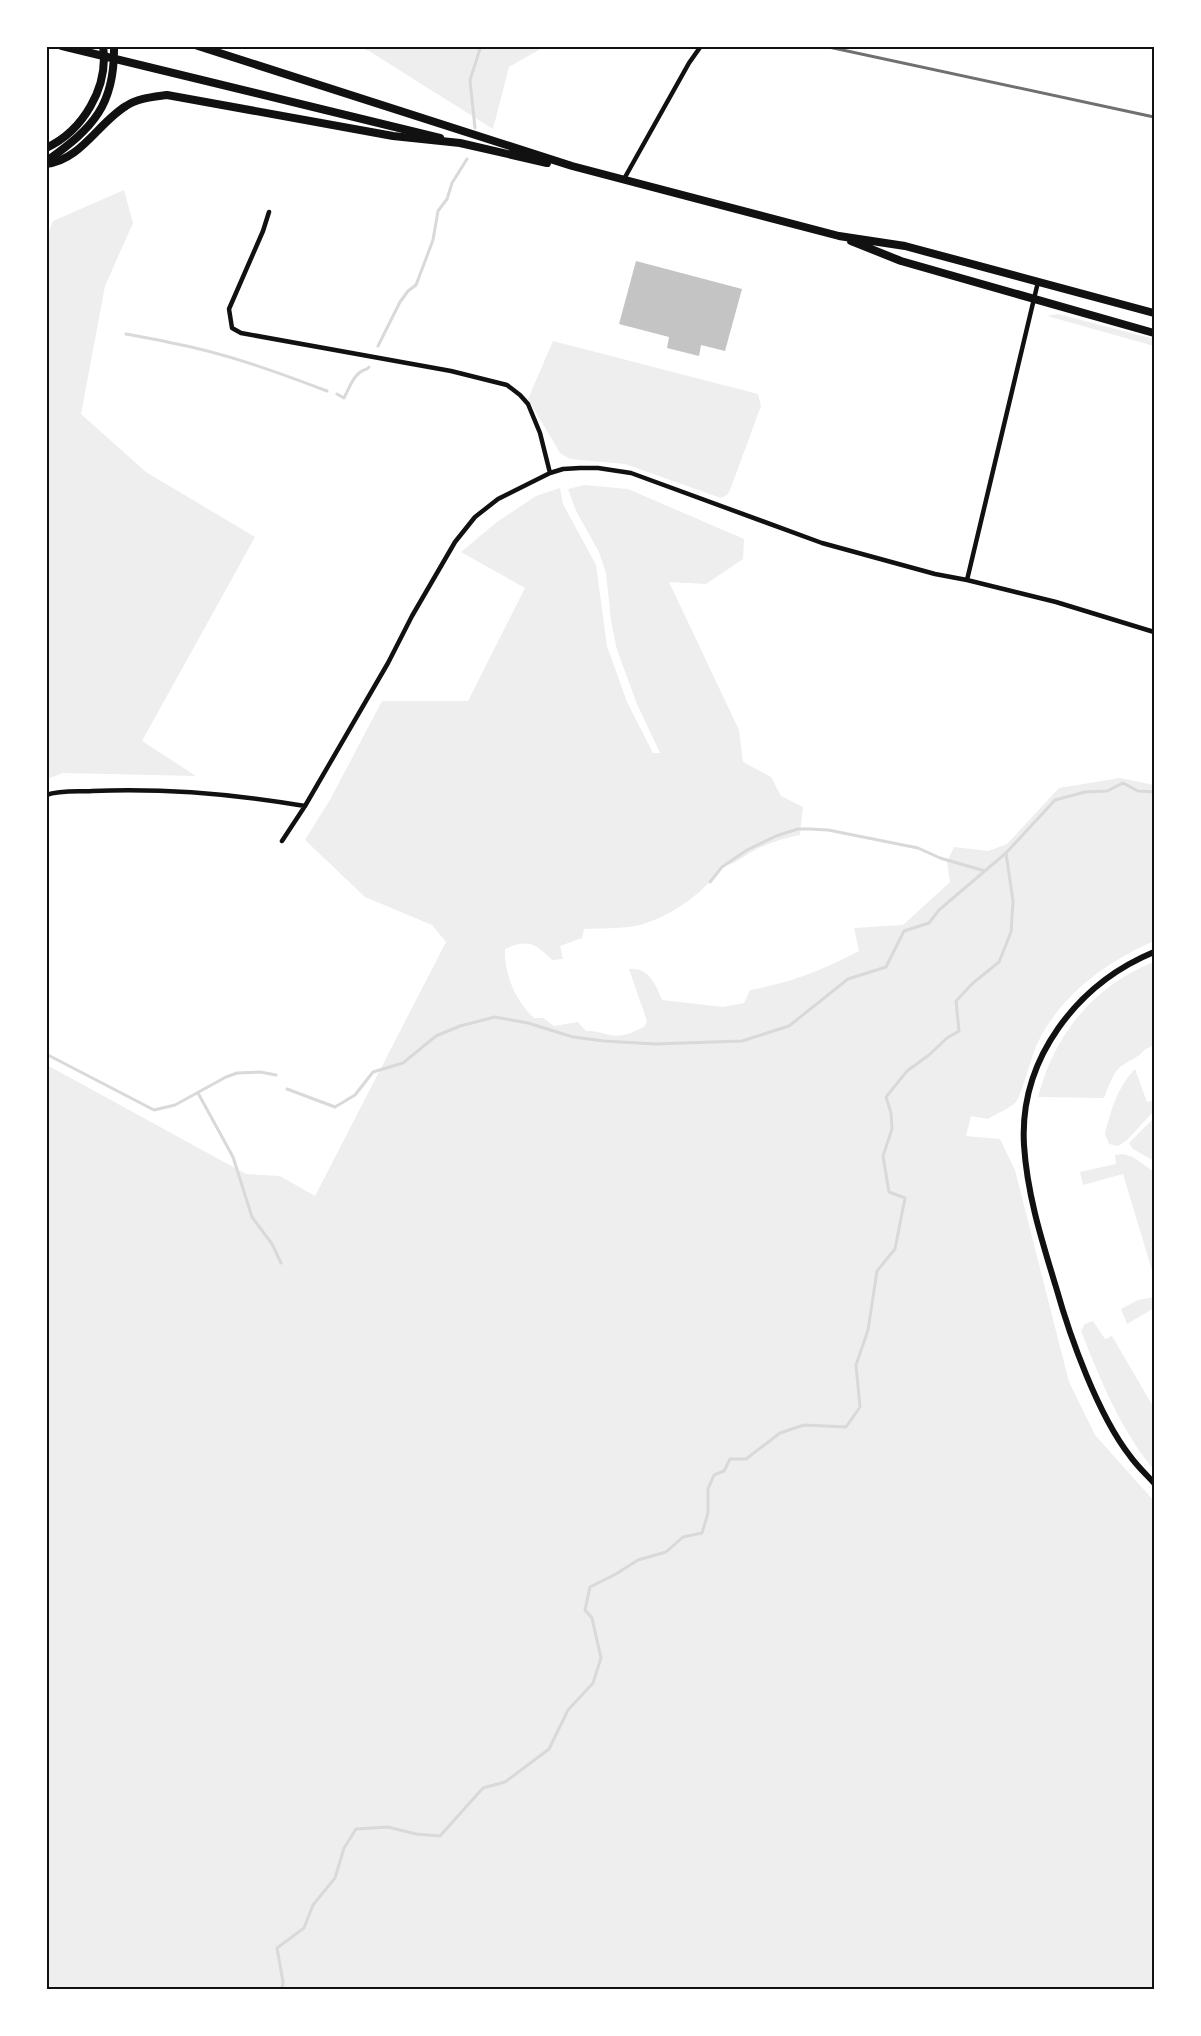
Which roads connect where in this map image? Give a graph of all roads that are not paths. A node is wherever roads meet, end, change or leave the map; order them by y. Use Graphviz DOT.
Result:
graph roads {
  1 [pos="62,46"];
  2 [pos="104,46"];
  3 [pos="114,46"];
  4 [pos="198,46"];
  5 [pos="701,46"];
  6 [pos="460,143"];
  7 [pos="46,148"];
  8 [pos="46,164"];
  9 [pos="572,166"];
  10 [pos="624,179"];
  11 [pos="269,212"];
  12 [pos="839,236"];
  13 [pos="1038,282"];
  14 [pos="1033,298"];
  15 [pos="1155,313"];
  16 [pos="1155,333"];
  17 [pos="550,473"];
  18 [pos="967,580"];
  19 [pos="1155,632"];
  20 [pos="46,795"];
  21 [pos="304,806"];
  22 [pos="282,841"];
  23 [pos="1155,952"];
  24 [pos="1155,1483"];
  1 -- 6 [label="main road"];
  2 -- 7 [label="main road"];
  3 -- 8 [label="main road"];
  4 -- 9 [label="main road"];
  5 -- 10 [label="street"];
  6 -- 8 [label="main road"];
  6 -- 9 [label="main road"];
  9 -- 10 [label="main road"];
  10 -- 12 [label="main road"];
  11 -- 17 [label="street"];
  12 -- 13 [label="main road"];
  12 -- 14 [label="main road"];
  13 -- 14 [label="street"];
  13 -- 15 [label="main road"];
  14 -- 16 [label="main road"];
  14 -- 18 [label="street"];
  17 -- 18 [label="street"];
  17 -- 21 [label="street"];
  18 -- 19 [label="street"];
  20 -- 21 [label="street"];
  21 -- 22 [label="street"];
  23 -- 24 [label="street"];
}
